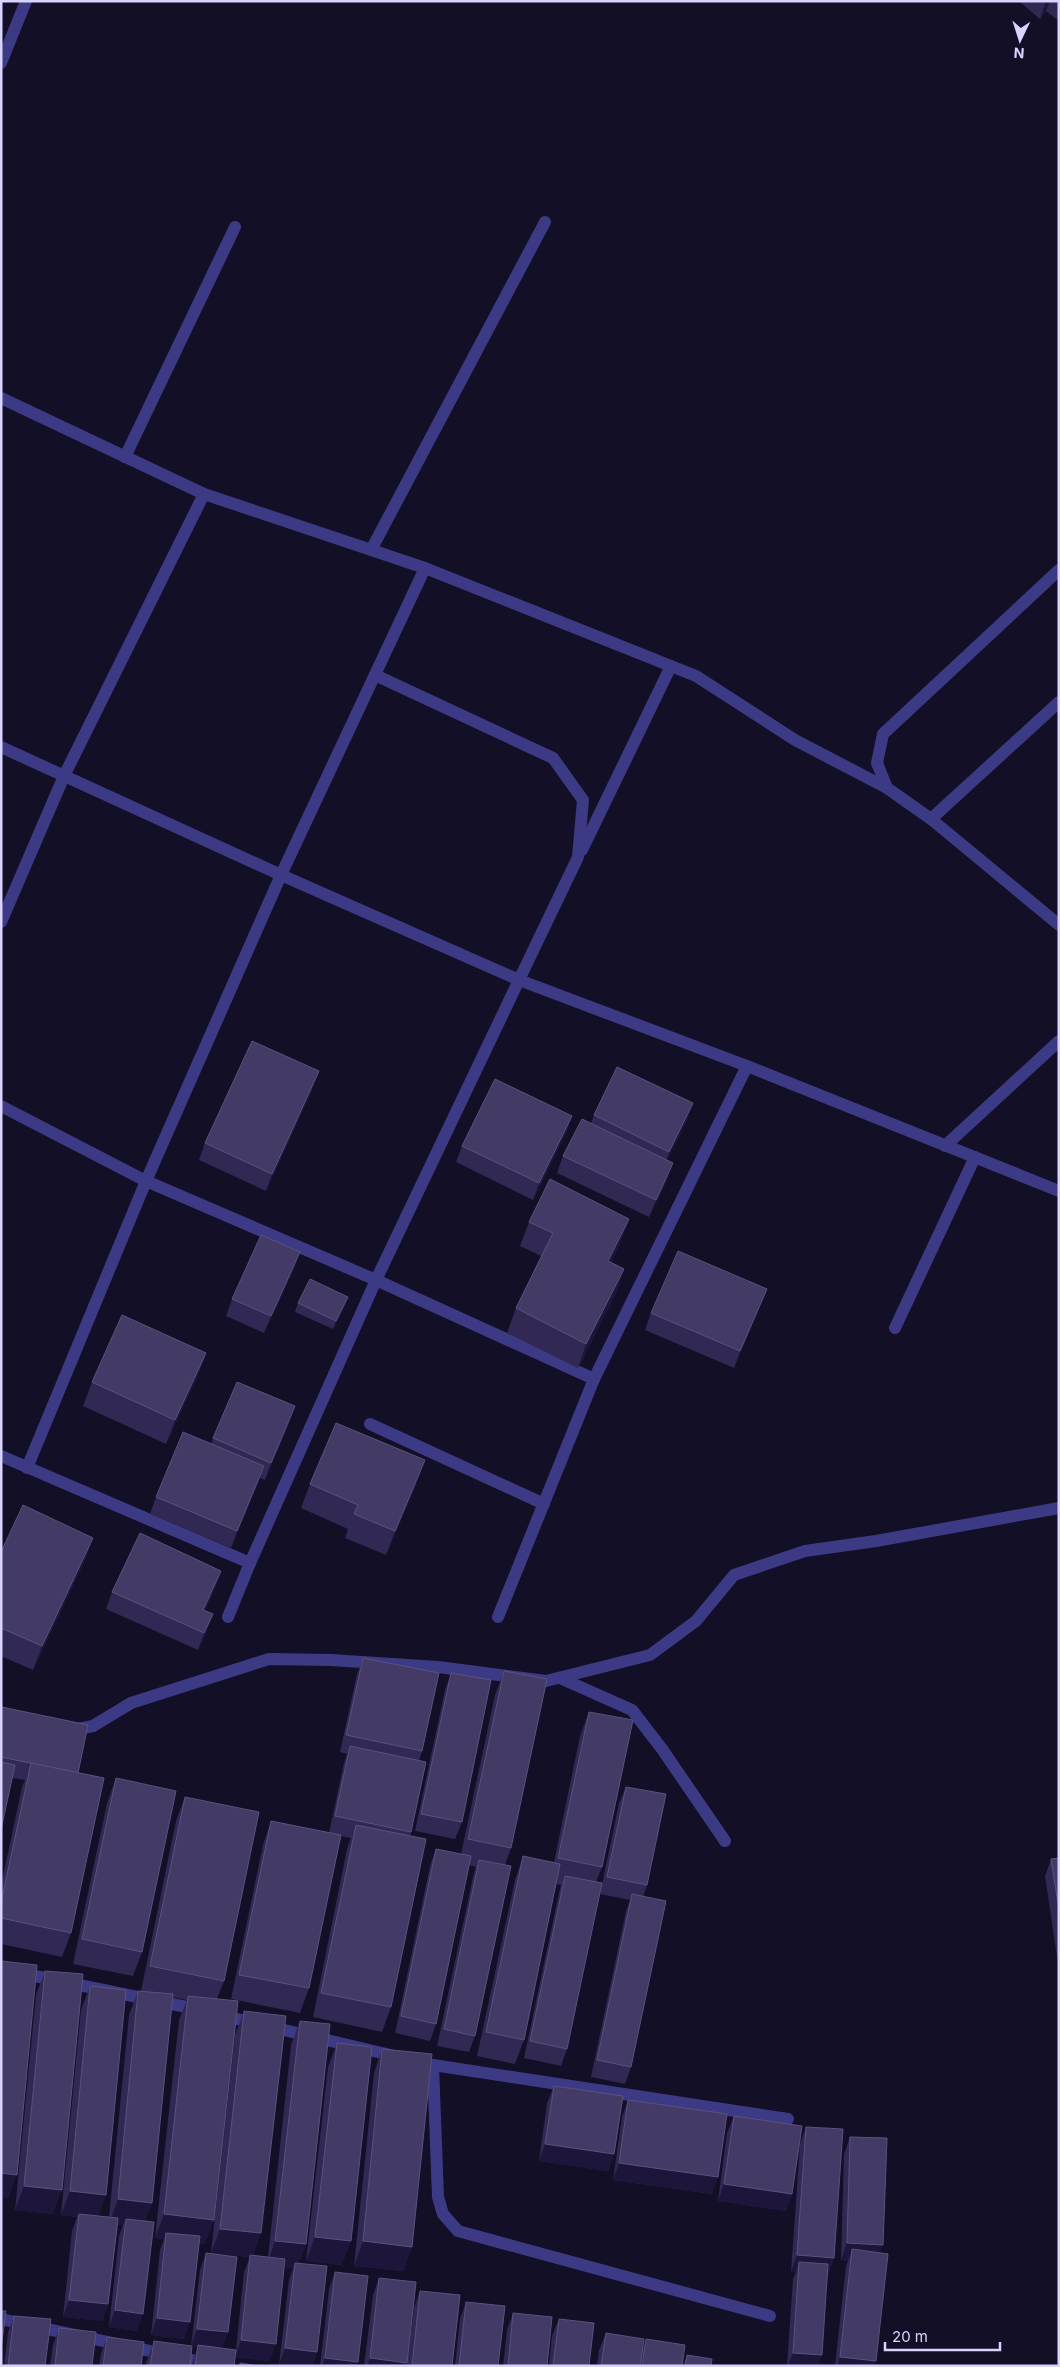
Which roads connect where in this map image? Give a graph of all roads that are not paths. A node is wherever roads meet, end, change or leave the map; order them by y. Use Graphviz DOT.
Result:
graph roads {
  1 [pos="26,1"];
  2 [pos="1,63"];
  3 [pos="546,222"];
  4 [pos="235,227"];
  5 [pos="1,398"];
  6 [pos="125,457"];
  7 [pos="204,494"];
  8 [pos="371,550"];
  9 [pos="425,568"];
  10 [pos="1059,570"];
  11 [pos="671,666"];
  12 [pos="375,675"];
  13 [pos="1059,702"];
  14 [pos="1054,715"];
  15 [pos="1,748"];
  16 [pos="64,776"];
  17 [pos="887,788"];
  18 [pos="931,819"];
  19 [pos="578,858"];
  20 [pos="281,875"];
  21 [pos="1,922"];
  22 [pos="1059,925"];
  23 [pos="519,980"];
  24 [pos="1059,1041"];
  25 [pos="747,1066"];
  26 [pos="1,1106"];
  27 [pos="945,1146"];
  28 [pos="975,1157"];
  29 [pos="146,1181"];
  30 [pos="1059,1191"];
  31 [pos="376,1280"];
  32 [pos="895,1328"];
  33 [pos="594,1379"];
  34 [pos="370,1424"];
  35 [pos="1,1456"];
  36 [pos="28,1468"];
  37 [pos="544,1504"];
  38 [pos="1059,1508"];
  39 [pos="250,1563"];
  40 [pos="228,1617"];
  41 [pos="498,1617"];
  42 [pos="560,1678"];
  43 [pos="62,1732"];
  44 [pos="725,1841"];
  45 [pos="1,1969"];
  46 [pos="433,2064"];
  47 [pos="788,2119"];
  48 [pos="770,2316"];
  49 [pos="1,2319"];
  50 [pos="220,2366"];
  1 -- 2 [label="street"];
  3 -- 8 [label="street"];
  4 -- 6 [label="street"];
  5 -- 6 [label="street"];
  6 -- 7 [label="street"];
  7 -- 8 [label="street"];
  7 -- 16 [label="street"];
  8 -- 9 [label="street"];
  9 -- 11 [label="street"];
  9 -- 12 [label="street"];
  10 -- 17 [label="street"];
  11 -- 17 [label="street"];
  11 -- 19 [label="street"];
  12 -- 19 [label="street"];
  12 -- 20 [label="street"];
  13 -- 14 [label="street"];
  14 -- 18 [label="street"];
  15 -- 16 [label="street"];
  16 -- 20 [label="street"];
  16 -- 21 [label="street"];
  17 -- 18 [label="street"];
  18 -- 22 [label="street"];
  19 -- 23 [label="street"];
  20 -- 23 [label="street"];
  20 -- 29 [label="street"];
  23 -- 25 [label="street"];
  23 -- 31 [label="street"];
  24 -- 27 [label="street"];
  25 -- 27 [label="street"];
  25 -- 33 [label="street"];
  26 -- 29 [label="street"];
  27 -- 28 [label="street"];
  28 -- 30 [label="street"];
  28 -- 32 [label="street"];
  29 -- 31 [label="street"];
  29 -- 36 [label="street"];
  31 -- 33 [label="street"];
  31 -- 39 [label="street"];
  33 -- 37 [label="street"];
  34 -- 37 [label="street"];
  35 -- 36 [label="street"];
  36 -- 39 [label="street"];
  37 -- 41 [label="street"];
  38 -- 42 [label="street"];
  39 -- 40 [label="street"];
  42 -- 43 [label="street"];
  42 -- 44 [label="street"];
  45 -- 46 [label="street"];
  46 -- 47 [label="street"];
  46 -- 48 [label="street"];
  49 -- 50 [label="street"];
}
